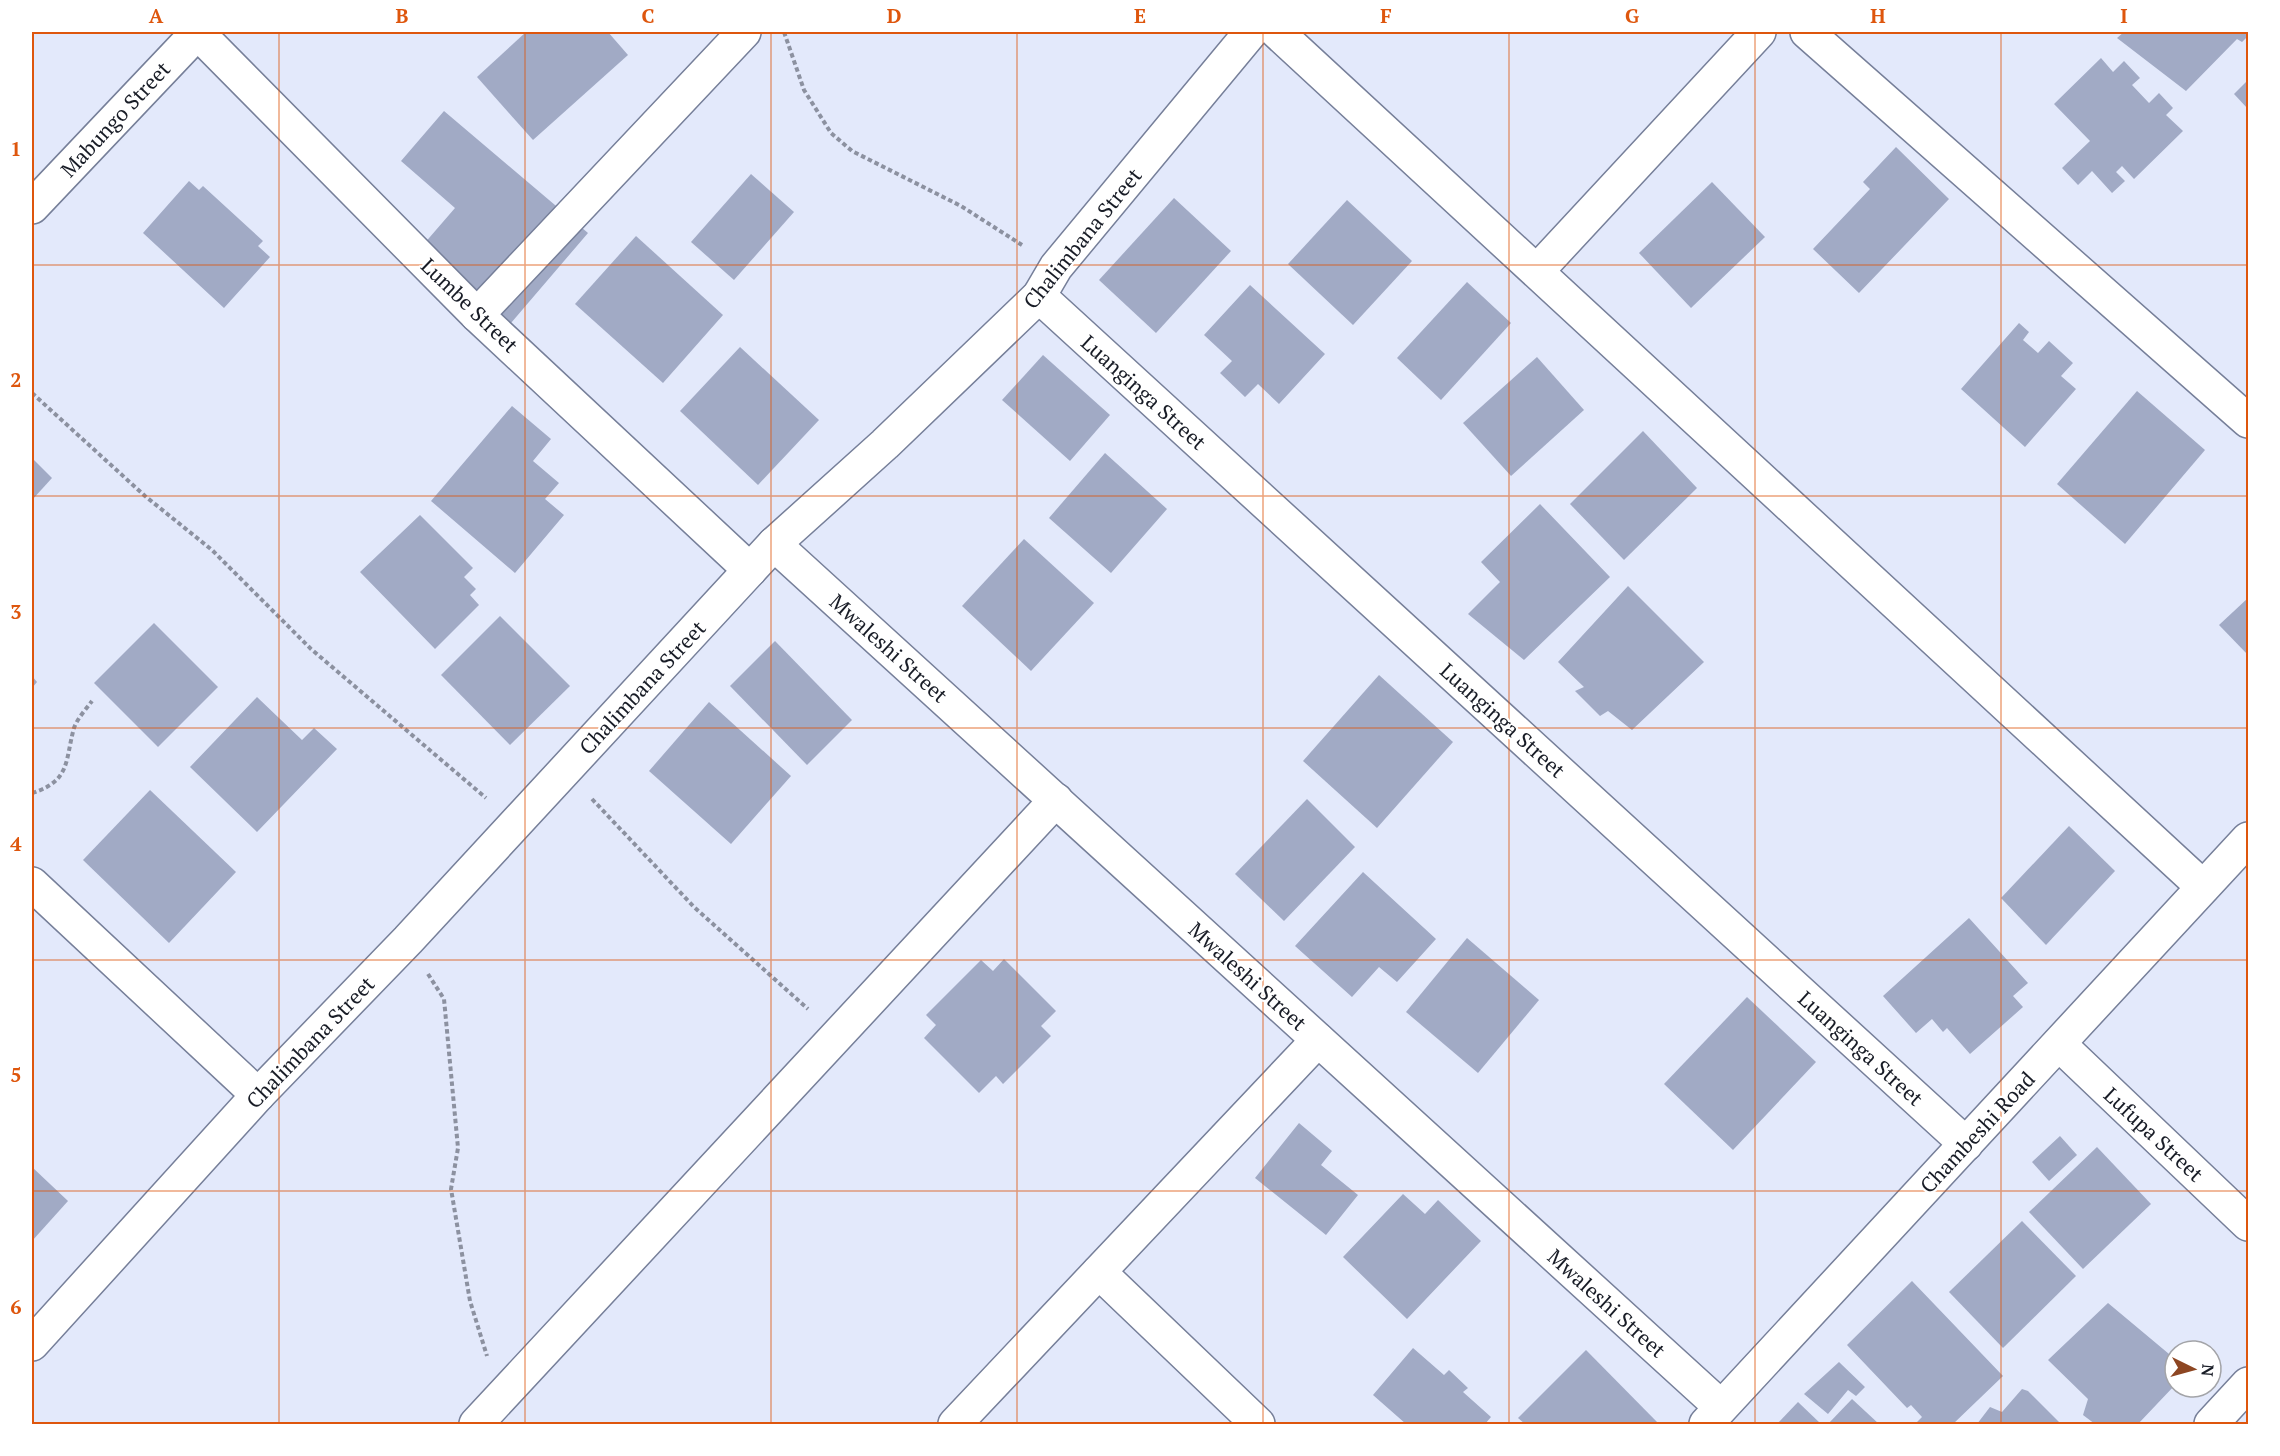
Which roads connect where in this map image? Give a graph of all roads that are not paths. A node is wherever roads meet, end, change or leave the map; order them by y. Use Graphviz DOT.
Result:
graph roads {
  1 [pos="198,32"];
  2 [pos="744,32"];
  3 [pos="1251,32"];
  4 [pos="1277,32"];
  5 [pos="1759,32"];
  6 [pos="1808,32"];
  7 [pos="32,207"];
  8 [pos="1538,270"];
  9 [pos="1040,296"];
  10 [pos="477,315"];
  11 [pos="2248,420"];
  12 [pos="774,544"];
  13 [pos="750,570"];
  14 [pos="1056,800"];
  15 [pos="2248,839"];
  16 [pos="32,884"];
  17 [pos="2204,887"];
  18 [pos="1318,1040"];
  19 [pos="2059,1044"];
  20 [pos="258,1095"];
  21 [pos="1966,1143"];
  22 [pos="2248,1224"];
  23 [pos="1099,1272"];
  24 [pos="32,1344"];
  25 [pos="2248,1384"];
  26 [pos="1713,1416"];
  27 [pos="476,1425"];
  28 [pos="955,1425"];
  29 [pos="1258,1425"];
  30 [pos="2211,1425"];
  1 -- 7 [label="street, Mabungo Street"];
  1 -- 10 [label="street, Lumbe Street"];
  2 -- 10 [label="street"];
  3 -- 9 [label="street, Chalimbana Street"];
  4 -- 8 [label="street"];
  5 -- 8 [label="street"];
  6 -- 11 [label="street"];
  8 -- 17 [label="street"];
  9 -- 12 [label="street, Chalimbana Street"];
  9 -- 21 [label="street, Luanginga Street"];
  10 -- 13 [label="street, Lumbe Street"];
  12 -- 13 [label="street, Chalimbana Street"];
  12 -- 14 [label="street, Mwaleshi Street"];
  13 -- 20 [label="street, Chalimbana Street"];
  14 -- 18 [label="street, Mwaleshi Street"];
  14 -- 27 [label="street"];
  15 -- 17 [label="street, Chambeshi Road"];
  16 -- 20 [label="street"];
  17 -- 19 [label="street, Chambeshi Road"];
  18 -- 23 [label="street"];
  18 -- 26 [label="street, Mwaleshi Street"];
  19 -- 21 [label="street, Chambeshi Road"];
  19 -- 22 [label="street, Lufupa Street"];
  20 -- 24 [label="street, Chalimbana Street"];
  21 -- 26 [label="street, Chambeshi Road"];
  23 -- 28 [label="street"];
  23 -- 29 [label="street"];
  25 -- 30 [label="street"];
}
